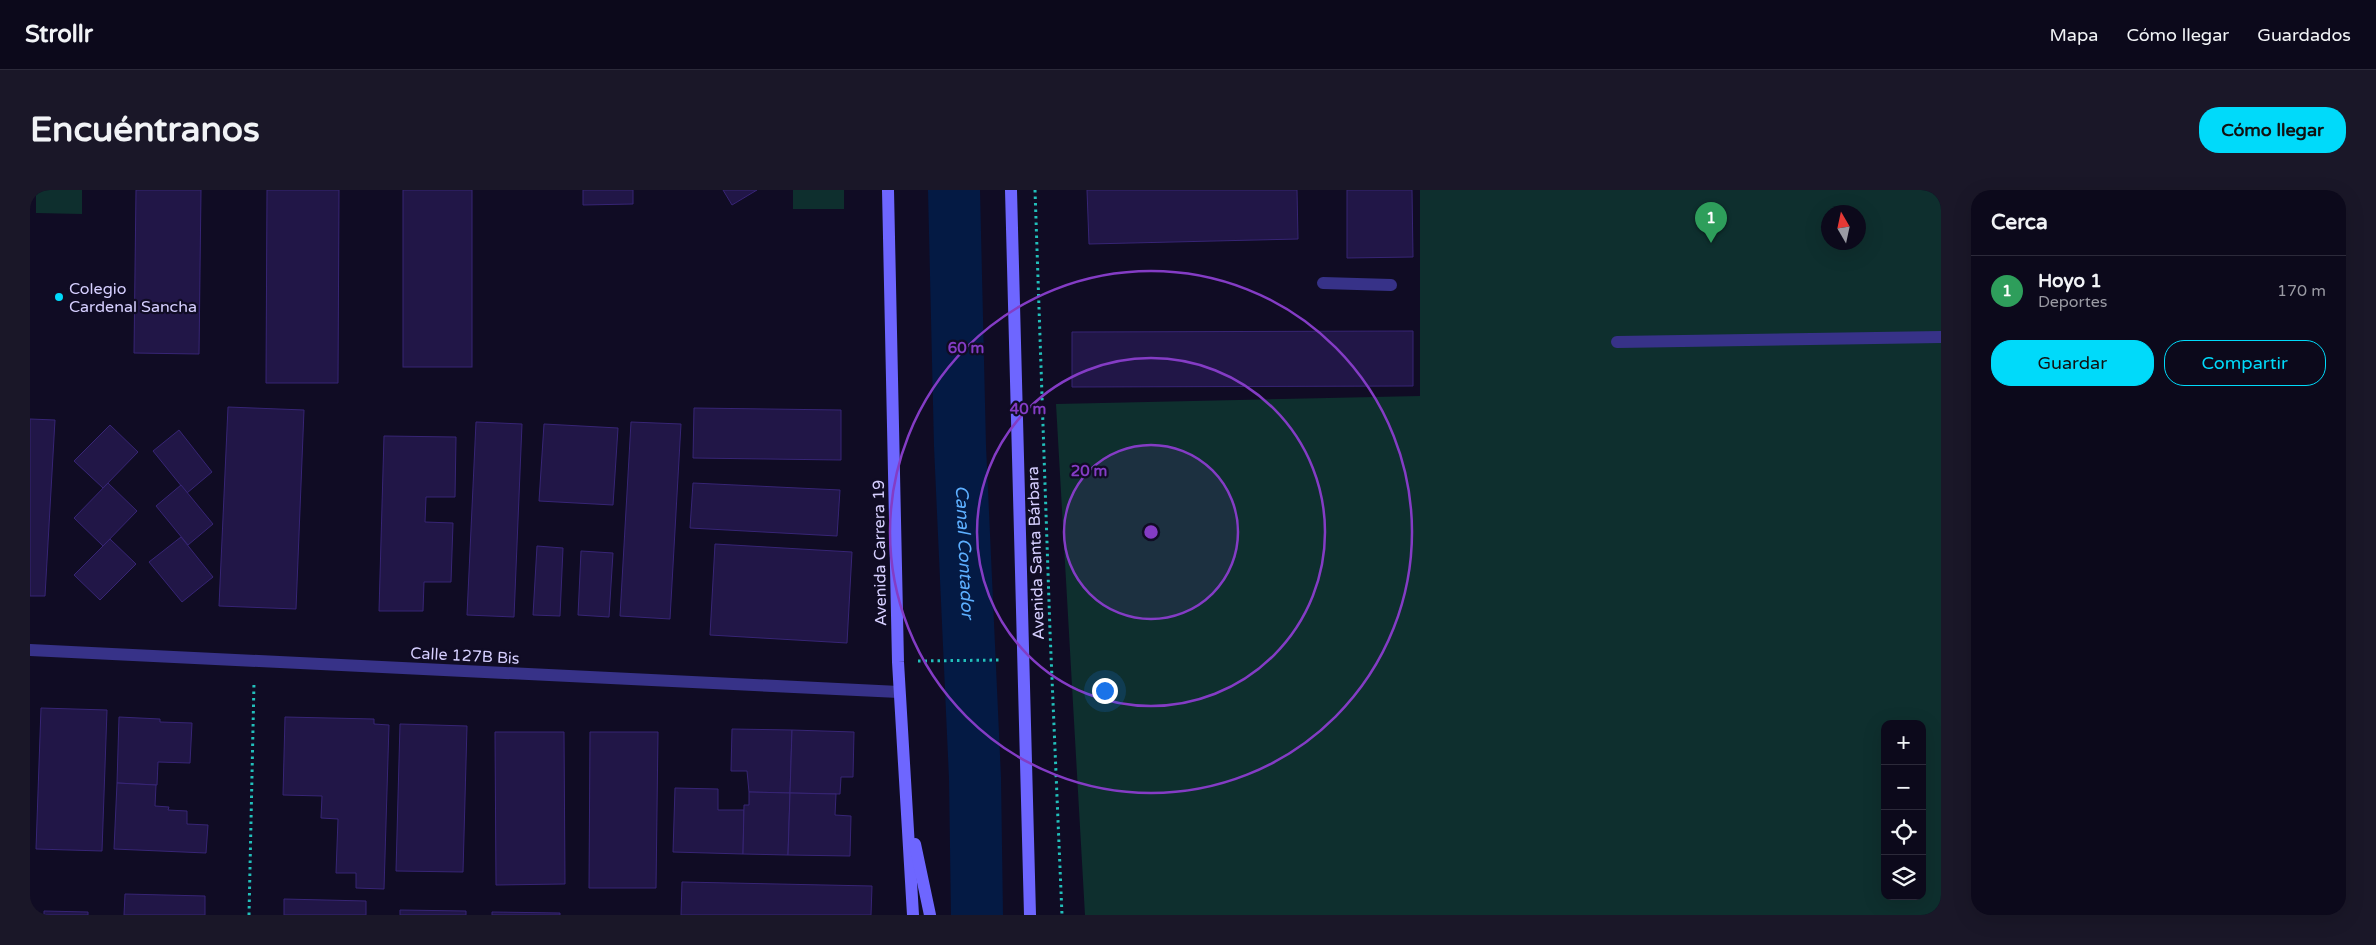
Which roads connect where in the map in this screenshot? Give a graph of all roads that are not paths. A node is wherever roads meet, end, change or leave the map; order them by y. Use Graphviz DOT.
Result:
graph roads {
  1 [pos="888,190"];
  2 [pos="1011,190"];
  3 [pos="1323,283"];
  4 [pos="1391,285"];
  5 [pos="1941,337"];
  6 [pos="1617,342"];
  7 [pos="30,650"];
  8 [pos="899,692"];
  9 [pos="905,792"];
  10 [pos="1027,878"];
  11 [pos="913,915"];
  12 [pos="930,915"];
  13 [pos="1023,915"];
  14 [pos="1030,915"];
  1 -- 8 [label="main road, Avenida Carrera 19"];
  2 -- 10 [label="main road"];
  3 -- 4 [label="street"];
  5 -- 6 [label="street"];
  7 -- 8 [label="street, Calle 127B Bis"];
  8 -- 9 [label="main road, Avenida Carrera 19"];
  9 -- 11 [label="main road, Avenida Carrera 19"];
  9 -- 12 [label="main road"];
  10 -- 13 [label="main road"];
  10 -- 14 [label="main road"];
}
